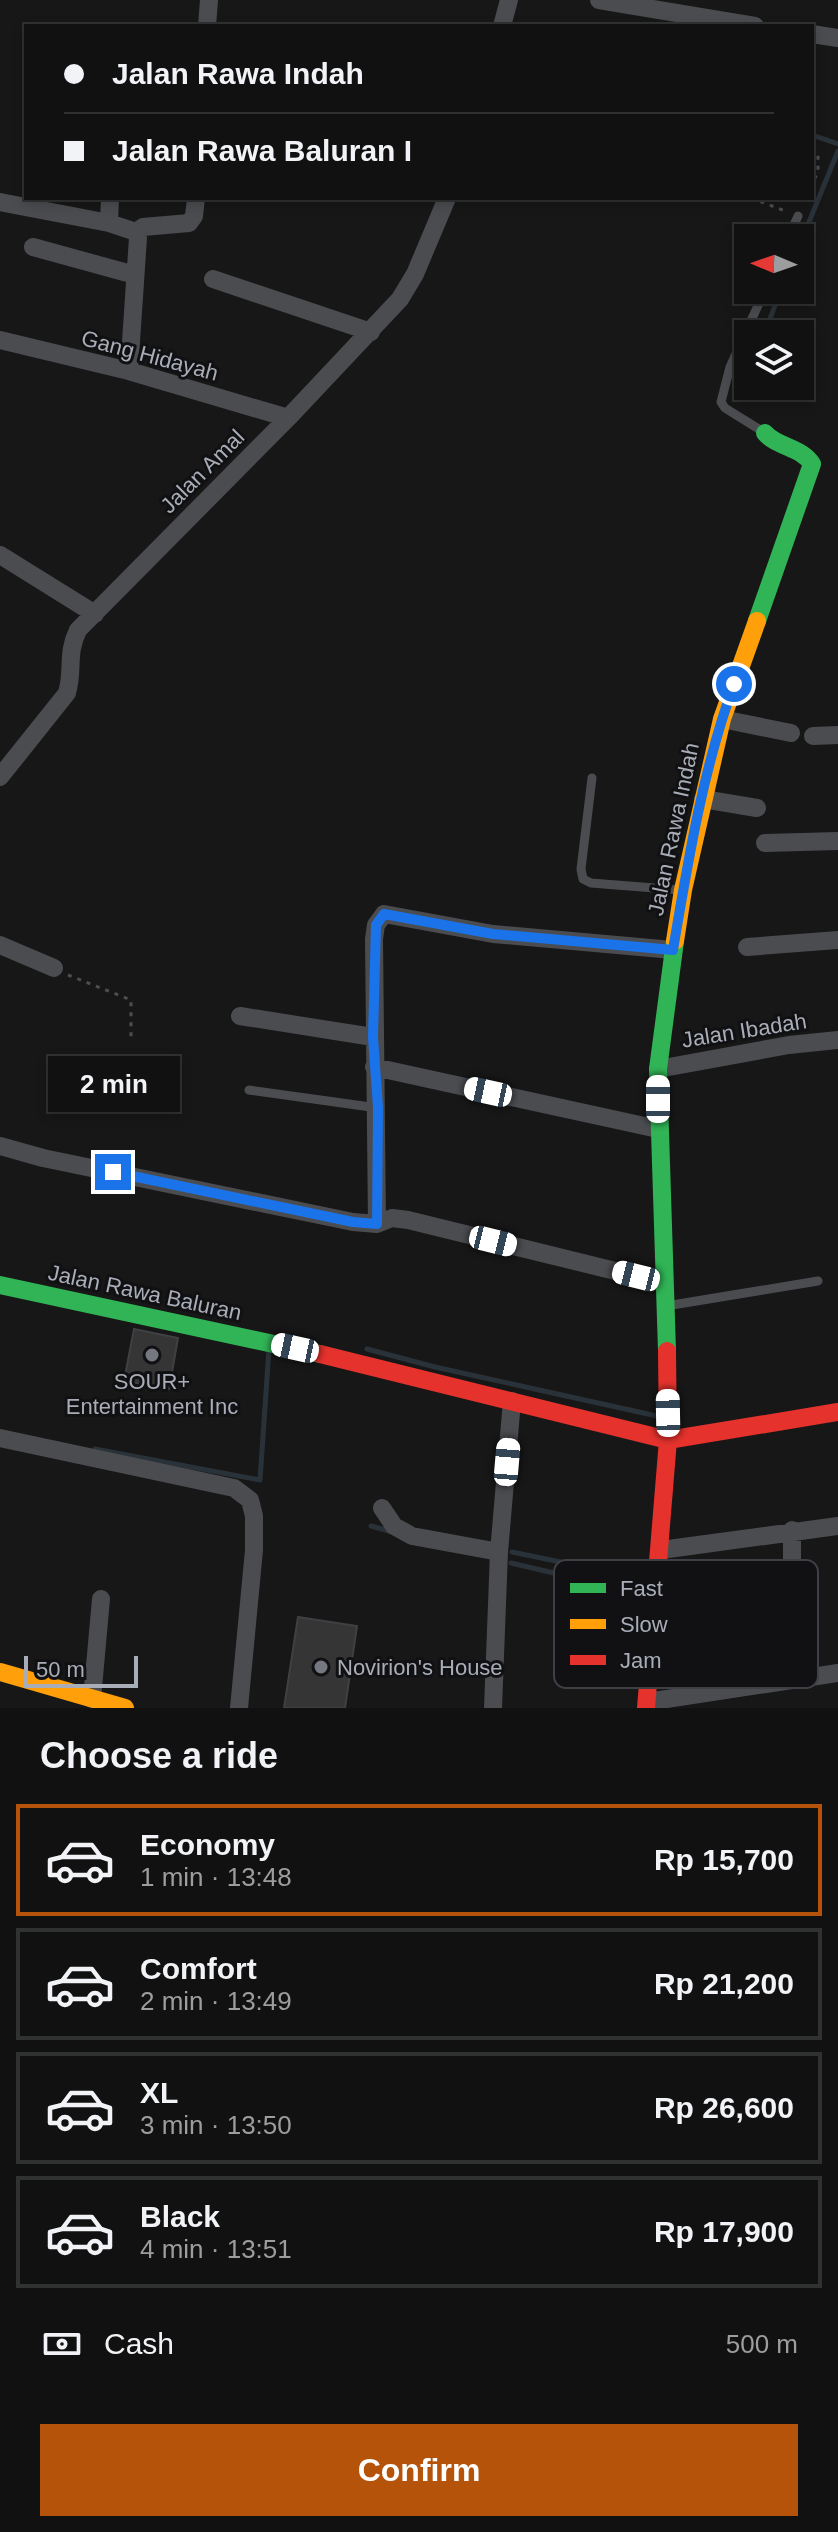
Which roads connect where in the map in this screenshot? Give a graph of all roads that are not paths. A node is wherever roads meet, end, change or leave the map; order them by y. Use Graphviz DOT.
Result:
graph roads {
  1 [pos="209,0"];
  2 [pos="509,0"];
  3 [pos="599,0"];
  4 [pos="207,24"];
  5 [pos="503,24"];
  6 [pos="743,24"];
  7 [pos="814,34"];
  8 [pos="838,38"];
  9 [pos="110,200"];
  10 [pos="196,200"];
  11 [pos="446,200"];
  12 [pos="0,202"];
  13 [pos="798,216"];
  14 [pos="109,223"];
  15 [pos="794,224"];
  16 [pos="136,232"];
  17 [pos="33,247"];
  18 [pos="135,275"];
  19 [pos="213,279"];
  20 [pos="759,304"];
  21 [pos="371,332"];
  22 [pos="0,340"];
  23 [pos="129,371"];
  24 [pos="288,418"];
  25 [pos="765,433"];
  26 [pos="0,555"];
  27 [pos="95,614"];
  28 [pos="722,719"];
  29 [pos="791,733"];
  30 [pos="838,735"];
  31 [pos="813,736"];
  32 [pos="0,777"];
  33 [pos="592,778"];
  34 [pos="703,799"];
  35 [pos="757,808"];
  36 [pos="838,841"];
  37 [pos="765,843"];
  38 [pos="683,890"];
  39 [pos="838,940"];
  40 [pos="0,945"];
  41 [pos="747,947"];
  42 [pos="673,950"];
  43 [pos="54,968"];
  44 [pos="240,1016"];
  45 [pos="373,1037"];
  46 [pos="838,1040"];
  47 [pos="374,1067"];
  48 [pos="658,1069"];
  49 [pos="249,1090"];
  50 [pos="378,1108"];
  51 [pos="658,1129"];
  52 [pos="0,1146"];
  53 [pos="377,1224"];
  54 [pos="818,1281"];
  55 [pos="664,1283"];
  56 [pos="0,1285"];
  57 [pos="666,1306"];
  58 [pos="512,1401"];
  59 [pos="838,1412"];
  60 [pos="0,1438"];
  61 [pos="668,1440"];
  62 [pos="382,1508"];
  63 [pos="838,1526"];
  64 [pos="792,1530"];
  65 [pos="661,1550"];
  66 [pos="499,1552"];
  67 [pos="660,1560"];
  68 [pos="792,1560"];
  69 [pos="101,1599"];
  70 [pos="0,1672"];
  71 [pos="838,1673"];
  72 [pos="818,1676"];
  73 [pos="748,1688"];
  74 [pos="92,1699"];
  75 [pos="646,1705"];
  76 [pos="125,1708"];
  77 [pos="239,1708"];
  78 [pos="493,1708"];
  1 -- 4 [label="street"];
  2 -- 5 [label="street"];
  3 -- 6 [label="street"];
  7 -- 8 [label="street"];
  9 -- 14 [label="street"];
  10 -- 16 [label="street"];
  11 -- 21 [label="street, Jalan Amal"];
  12 -- 14 [label="street"];
  13 -- 15 [label="lane"];
  14 -- 16 [label="street"];
  16 -- 18 [label="street"];
  17 -- 18 [label="street"];
  18 -- 23 [label="street"];
  19 -- 21 [label="street"];
  20 -- 25 [label="lane"];
  21 -- 24 [label="street, Jalan Amal"];
  22 -- 23 [label="street, Gang Hidayah"];
  23 -- 24 [label="street, Gang Hidayah"];
  24 -- 27 [label="street, Jalan Amal"];
  25 -- 28 [label="street, Jalan Rawa Indah"];
  26 -- 27 [label="street"];
  27 -- 32 [label="street, Jalan Amal"];
  28 -- 29 [label="street"];
  28 -- 34 [label="street, Jalan Rawa Indah"];
  30 -- 31 [label="street"];
  33 -- 38 [label="lane"];
  34 -- 35 [label="street"];
  34 -- 38 [label="street, Jalan Rawa Indah"];
  36 -- 37 [label="street"];
  38 -- 42 [label="street, Jalan Rawa Indah"];
  39 -- 41 [label="street"];
  40 -- 43 [label="street"];
  42 -- 45 [label="street"];
  42 -- 48 [label="street, Jalan Rawa Indah"];
  44 -- 45 [label="street"];
  45 -- 47 [label="street"];
  46 -- 48 [label="street, Jalan Ibadah"];
  47 -- 50 [label="street"];
  47 -- 51 [label="street"];
  48 -- 51 [label="street, Jalan Rawa Indah"];
  49 -- 50 [label="lane"];
  50 -- 53 [label="street"];
  51 -- 55 [label="street, Jalan Rawa Indah"];
  52 -- 53 [label="street"];
  53 -- 55 [label="street"];
  54 -- 57 [label="lane"];
  55 -- 57 [label="street, Jalan Rawa Indah"];
  56 -- 58 [label="street, Jalan Rawa Baluran"];
  57 -- 61 [label="street, Jalan Rawa Indah"];
  58 -- 61 [label="street, Jalan Rawa Baluran"];
  58 -- 66 [label="street"];
  59 -- 61 [label="street"];
  60 -- 77 [label="street"];
  61 -- 65 [label="street, Jalan Rawa Indah"];
  62 -- 66 [label="street"];
  63 -- 64 [label="street"];
  64 -- 65 [label="street"];
  64 -- 68 [label="street"];
  65 -- 67 [label="street, Jalan Rawa Indah"];
  66 -- 78 [label="street"];
  69 -- 74 [label="street"];
  70 -- 74 [label="street"];
  71 -- 72 [label="street"];
  73 -- 75 [label="street"];
  74 -- 76 [label="street"];
}
